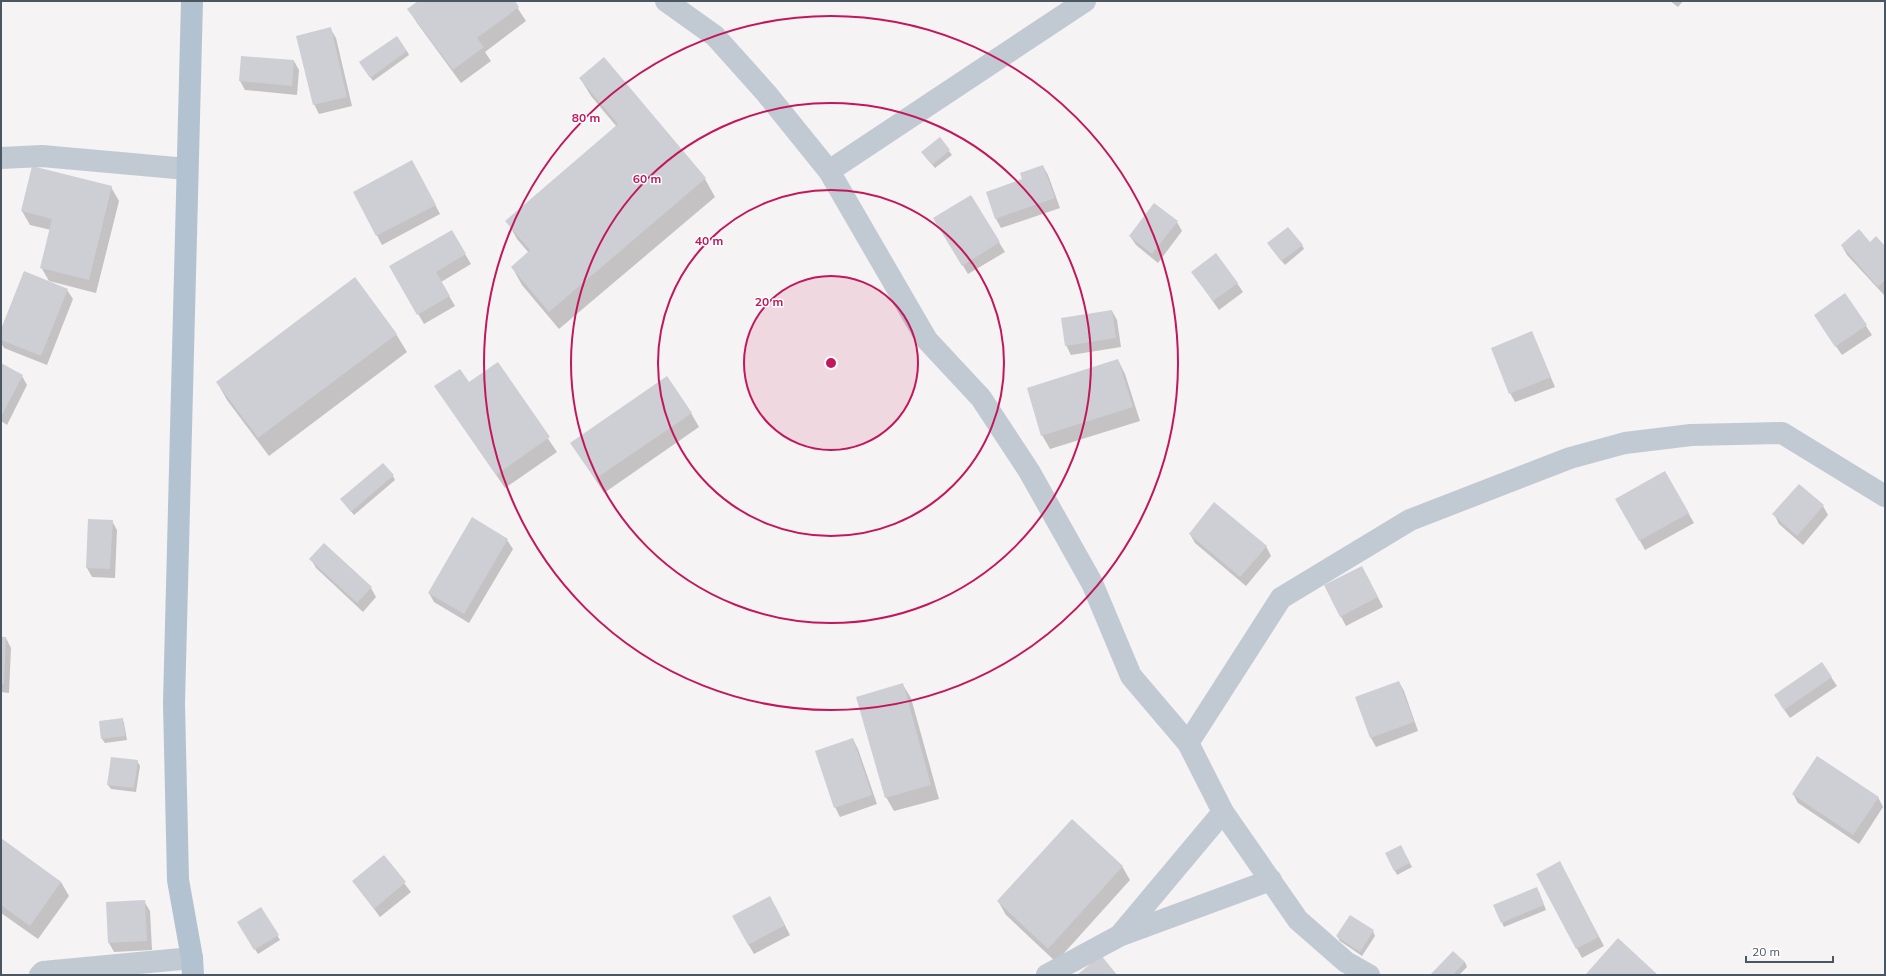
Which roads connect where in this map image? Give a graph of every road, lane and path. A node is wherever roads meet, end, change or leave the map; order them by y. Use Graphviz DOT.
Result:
graph roads {
  1 [pos="192,1"];
  2 [pos="666,1"];
  3 [pos="1085,1"];
  4 [pos="1,158"];
  5 [pos="187,169"];
  6 [pos="829,171"];
  7 [pos="1885,496"];
  8 [pos="1188,743"];
  9 [pos="1223,812"];
  10 [pos="1271,880"];
  11 [pos="1119,936"];
  12 [pos="193,966"];
  13 [pos="40,975"];
  14 [pos="1047,975"];
  15 [pos="1369,975"];
  1 -- 5 [label="main road"];
  2 -- 6 [label="street"];
  3 -- 6 [label="street"];
  4 -- 5 [label="street"];
  5 -- 12 [label="main road"];
  6 -- 8 [label="street"];
  7 -- 8 [label="street"];
  8 -- 9 [label="street"];
  9 -- 10 [label="street"];
  9 -- 11 [label="street"];
  10 -- 11 [label="street"];
  10 -- 15 [label="street"];
  11 -- 14 [label="street"];
  12 -- 13 [label="street"];
}
